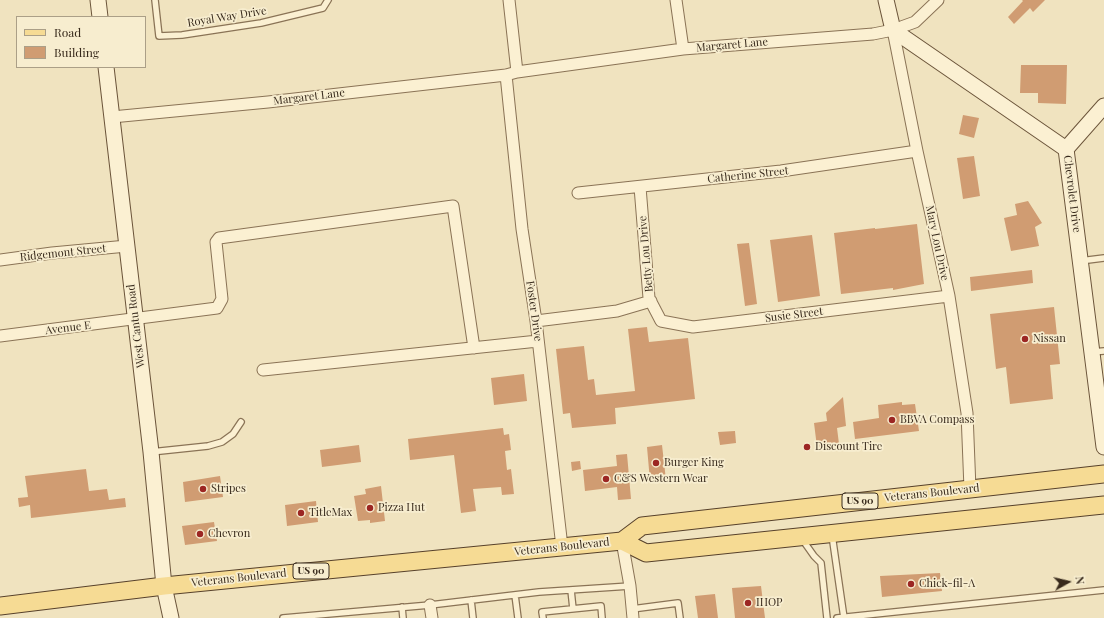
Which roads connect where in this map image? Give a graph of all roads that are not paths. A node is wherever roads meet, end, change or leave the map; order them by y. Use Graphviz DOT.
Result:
graph roads {
  1 [pos="98,0"];
  2 [pos="155,0"];
  3 [pos="328,0"];
  4 [pos="509,0"];
  5 [pos="676,0"];
  6 [pos="886,0"];
  7 [pos="938,0"];
  8 [pos="100,16"];
  9 [pos="893,30"];
  10 [pos="684,49"];
  11 [pos="106,68"];
  12 [pos="517,72"];
  13 [pos="506,75"];
  14 [pos="1104,106"];
  15 [pos="112,117"];
  16 [pos="1066,149"];
  17 [pos="917,151"];
  18 [pos="640,186"];
  19 [pos="578,193"];
  20 [pos="127,246"];
  21 [pos="1104,258"];
  22 [pos="0,260"];
  23 [pos="1080,261"];
  24 [pos="949,296"];
  25 [pos="651,301"];
  26 [pos="135,319"];
  27 [pos="536,321"];
  28 [pos="0,336"];
  29 [pos="538,341"];
  30 [pos="474,348"];
  31 [pos="1098,352"];
  32 [pos="263,370"];
  33 [pos="241,422"];
  34 [pos="1104,448"];
  35 [pos="151,452"];
  36 [pos="1104,474"];
  37 [pos="970,489"];
  38 [pos="1104,505"];
  39 [pos="717,517"];
  40 [pos="831,534"];
  41 [pos="801,537"];
  42 [pos="622,542"];
  43 [pos="562,547"];
  44 [pos="709,547"];
  45 [pos="164,586"];
  46 [pos="630,586"];
  47 [pos="571,590"];
  48 [pos="1104,590"];
  49 [pos="516,594"];
  50 [pos="471,600"];
  51 [pos="430,604"];
  52 [pos="0,606"];
  53 [pos="402,607"];
  54 [pos="573,609"];
  55 [pos="633,614"];
  56 [pos="324,616"];
  57 [pos="171,618"];
  58 [pos="283,618"];
  59 [pos="403,618"];
  60 [pos="432,618"];
  61 [pos="473,618"];
  62 [pos="518,618"];
  63 [pos="543,618"];
  64 [pos="602,618"];
  65 [pos="680,618"];
  66 [pos="827,618"];
  67 [pos="837,618"];
  68 [pos="844,618"];
  1 -- 8 [label="street"];
  2 -- 3 [label="lane, Royal Way Drive"];
  4 -- 12 [label="street"];
  5 -- 10 [label="street"];
  6 -- 9 [label="street, Mary Lou Drive"];
  7 -- 9 [label="street, Margaret Lane"];
  9 -- 10 [label="street, Margaret Lane"];
  9 -- 16 [label="street, Chevrolet Drive"];
  9 -- 17 [label="street, Mary Lou Drive"];
  10 -- 12 [label="street, Margaret Lane"];
  11 -- 15 [label="street, West Cantu Road"];
  12 -- 13 [label="street, Margaret Lane"];
  13 -- 15 [label="street, Margaret Lane"];
  13 -- 27 [label="street, Foster Drive"];
  14 -- 16 [label="street"];
  15 -- 20 [label="street, West Cantu Road"];
  16 -- 23 [label="street, Chevrolet Drive"];
  17 -- 18 [label="street, Catherine Street"];
  17 -- 24 [label="street, Mary Lou Drive"];
  18 -- 19 [label="street, Catherine Street"];
  18 -- 25 [label="street, Betty Lou Drive"];
  20 -- 22 [label="street, Ridgemont Street"];
  20 -- 26 [label="street, West Cantu Road"];
  21 -- 23 [label="lane"];
  23 -- 31 [label="street, Chevrolet Drive"];
  24 -- 25 [label="street, Susie Street"];
  24 -- 37 [label="street, Mary Lou Drive"];
  25 -- 27 [label="street, Betty Lou Drive"];
  26 -- 28 [label="street, Avenue E"];
  26 -- 30 [label="street, Avenue E"];
  26 -- 35 [label="street, West Cantu Road"];
  27 -- 29 [label="street, Foster Drive"];
  29 -- 30 [label="street"];
  29 -- 43 [label="street, Foster Drive"];
  30 -- 32 [label="street"];
  31 -- 34 [label="street, Chevrolet Drive"];
  33 -- 35 [label="lane"];
  35 -- 45 [label="street, West Cantu Road"];
  36 -- 37 [label="main road, Veterans Boulevard / US 90"];
  37 -- 39 [label="main road, Veterans Boulevard / US 90"];
  38 -- 40 [label="main road, Veterans Boulevard / US 90"];
  39 -- 42 [label="main road, Veterans Boulevard / US 90"];
  39 -- 44 [label="main road"];
  40 -- 41 [label="main road, Veterans Boulevard / US 90"];
  40 -- 68 [label="lane"];
  41 -- 44 [label="main road, Veterans Boulevard / US 90"];
  41 -- 66 [label="lane"];
  42 -- 43 [label="main road, Veterans Boulevard / US 90"];
  42 -- 44 [label="main road, Veterans Boulevard / US 90"];
  42 -- 46 [label="street"];
  43 -- 45 [label="main road, Veterans Boulevard / US 90"];
  45 -- 52 [label="main road, Veterans Boulevard / US 90"];
  45 -- 57 [label="street, West Cantu Road"];
  46 -- 47 [label="lane"];
  46 -- 55 [label="street"];
  47 -- 49 [label="lane"];
  47 -- 54 [label="lane"];
  48 -- 68 [label="lane"];
  49 -- 50 [label="lane"];
  49 -- 62 [label="lane"];
  50 -- 51 [label="lane"];
  50 -- 61 [label="lane"];
  51 -- 53 [label="lane"];
  51 -- 60 [label="street"];
  53 -- 56 [label="lane"];
  53 -- 59 [label="lane"];
  54 -- 63 [label="lane"];
  54 -- 64 [label="lane"];
  55 -- 65 [label="lane"];
  56 -- 58 [label="lane"];
  67 -- 68 [label="lane"];
}
